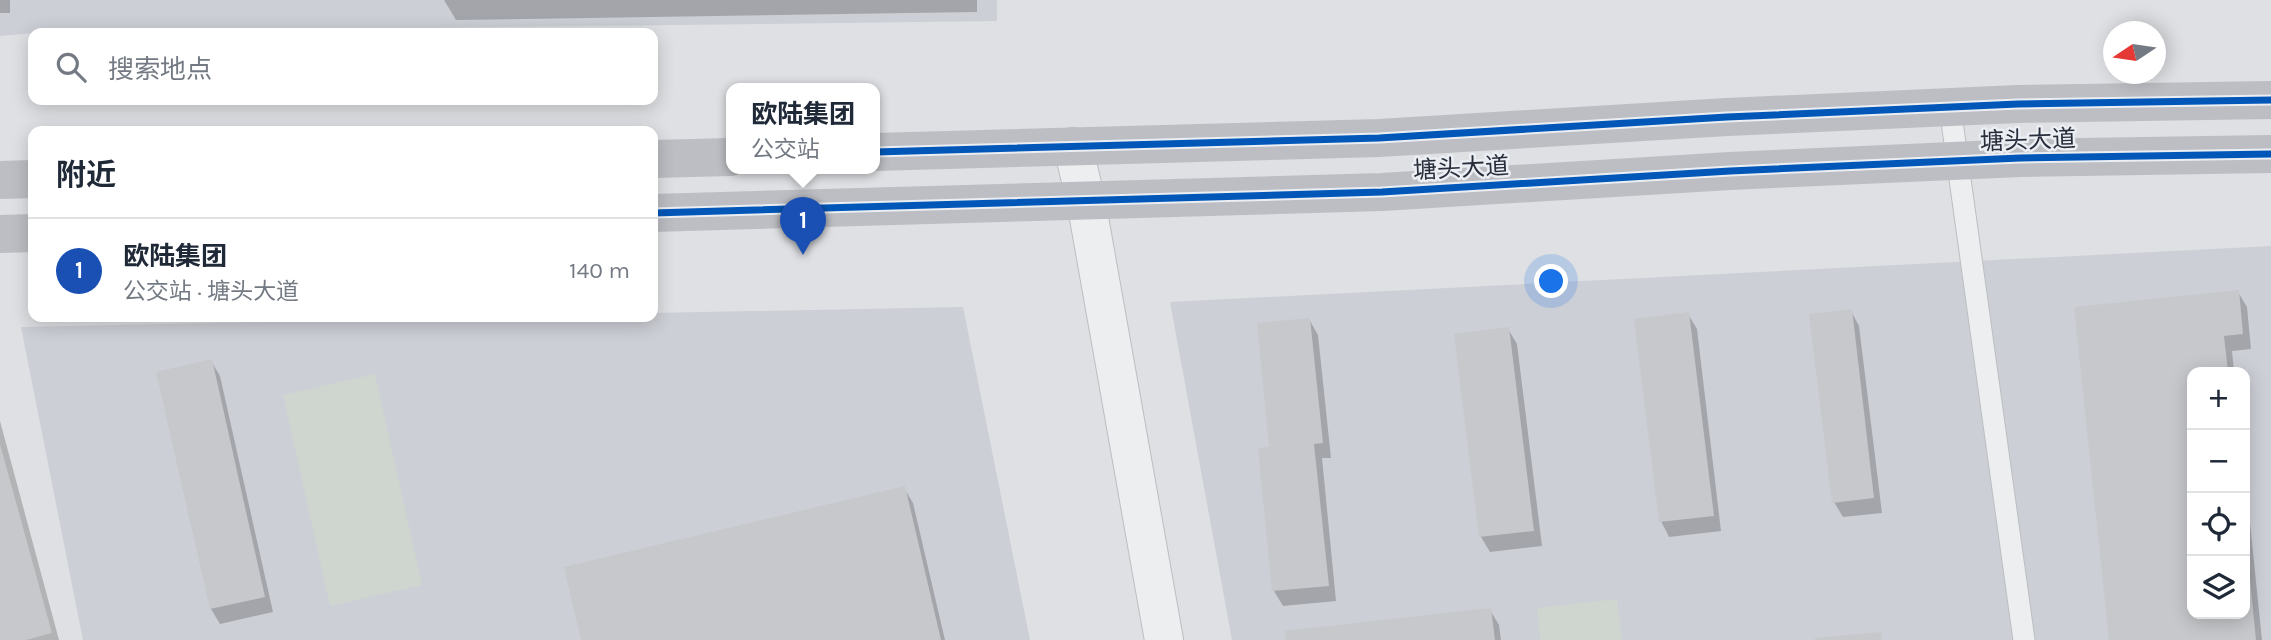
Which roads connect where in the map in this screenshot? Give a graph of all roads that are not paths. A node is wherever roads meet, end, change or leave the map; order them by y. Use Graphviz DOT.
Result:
graph roads {
  1 [pos="2271,100"];
  2 [pos="1950,107"];
  3 [pos="1073,147"];
  4 [pos="880,152"];
  5 [pos="2271,154"];
  6 [pos="726,157"];
  7 [pos="658,159"];
  8 [pos="1958,161"];
  9 [pos="28,179"];
  10 [pos="0,180"];
  11 [pos="1086,201"];
  12 [pos="658,213"];
  13 [pos="28,233"];
  14 [pos="0,234"];
  15 [pos="1164,640"];
  16 [pos="2024,640"];
  1 -- 2 [label="main road, 塘头大道"];
  2 -- 3 [label="main road, 塘头大道"];
  2 -- 8 [label="lane"];
  3 -- 4 [label="main road, 塘头大道"];
  3 -- 11 [label="street"];
  5 -- 8 [label="main road, 塘头大道"];
  6 -- 7 [label="main road"];
  8 -- 11 [label="main road, 塘头大道"];
  8 -- 16 [label="lane"];
  9 -- 10 [label="main road"];
  11 -- 12 [label="main road, 塘头大道"];
  11 -- 15 [label="street"];
  13 -- 14 [label="main road"];
}
